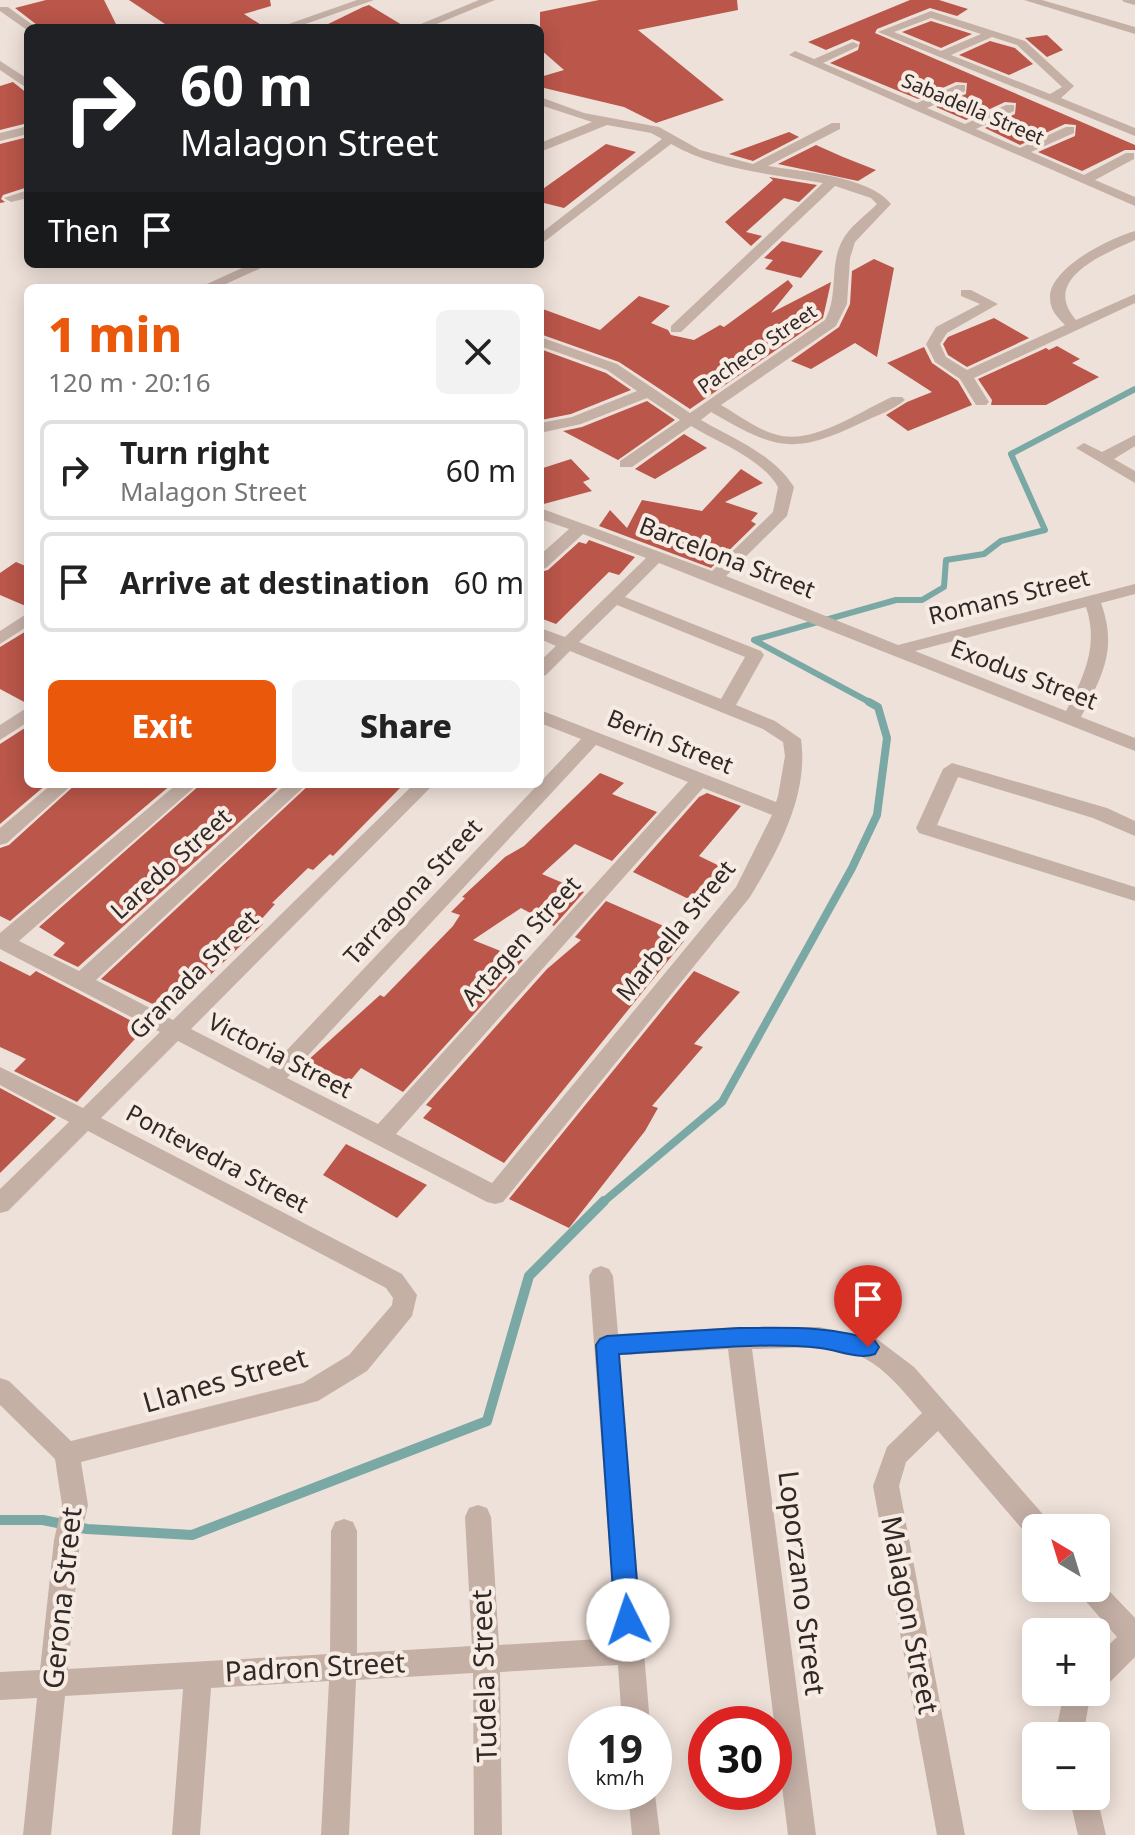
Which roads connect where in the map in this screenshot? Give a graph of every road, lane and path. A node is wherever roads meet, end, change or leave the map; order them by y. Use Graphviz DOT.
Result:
graph roads {
  1 [pos="368,0"];
  2 [pos="489,0"];
  3 [pos="498,0"];
  4 [pos="1030,0"];
  5 [pos="1128,0"];
  6 [pos="1135,2"];
  7 [pos="4,9"];
  8 [pos="25,24"];
  9 [pos="295,24"];
  10 [pos="427,24"];
  11 [pos="1135,31"];
  12 [pos="992,33"];
  13 [pos="853,45"];
  14 [pos="795,55"];
  15 [pos="941,55"];
  16 [pos="814,63"];
  17 [pos="0,65"];
  18 [pos="24,82"];
  19 [pos="961,88"];
  20 [pos="1051,98"];
  21 [pos="544,102"];
  22 [pos="918,107"];
  23 [pos="1010,108"];
  24 [pos="605,121"];
  25 [pos="836,126"];
  26 [pos="967,128"];
  27 [pos="1070,130"];
  28 [pos="24,131"];
  29 [pos="1135,132"];
  30 [pos="0,137"];
  31 [pos="671,138"];
  32 [pos="544,146"];
  33 [pos="1021,152"];
  34 [pos="1130,156"];
  35 [pos="756,167"];
  36 [pos="1085,180"];
  37 [pos="833,181"];
  38 [pos="24,195"];
  39 [pos="11,198"];
  40 [pos="1135,202"];
  41 [pos="1135,235"];
  42 [pos="544,238"];
  43 [pos="253,268"];
  44 [pos="215,284"];
  45 [pos="966,293"];
  46 [pos="1132,303"];
  47 [pos="1073,326"];
  48 [pos="676,329"];
  49 [pos="544,342"];
  50 [pos="966,376"];
  51 [pos="649,392"];
  52 [pos="897,400"];
  53 [pos="981,402"];
  54 [pos="711,406"];
  55 [pos="690,420"];
  56 [pos="544,427"];
  57 [pos="1135,440"];
  58 [pos="1084,448"];
  59 [pos="1102,459"];
  60 [pos="626,464"];
  61 [pos="1135,478"];
  62 [pos="544,515"];
  63 [pos="579,529"];
  64 [pos="657,556"];
  65 [pos="544,560"];
  66 [pos="715,578"];
  67 [pos="1135,589"];
  68 [pos="614,598"];
  69 [pos="1092,601"];
  70 [pos="24,621"];
  71 [pos="544,635"];
  72 [pos="0,639"];
  73 [pos="568,644"];
  74 [pos="895,651"];
  75 [pos="544,667"];
  76 [pos="726,706"];
  77 [pos="24,716"];
  78 [pos="544,718"];
  79 [pos="1071,719"];
  80 [pos="0,734"];
  81 [pos="593,737"];
  82 [pos="1135,745"];
  83 [pos="700,780"];
  84 [pos="59,788"];
  85 [pos="184,788"];
  86 [pos="294,788"];
  87 [pos="421,788"];
  88 [pos="782,812"];
  89 [pos="1135,829"];
  90 [pos="0,838"];
  91 [pos="1135,894"];
  92 [pos="2,941"];
  93 [pos="80,982"];
  94 [pos="175,1031"];
  95 [pos="0,1075"];
  96 [pos="271,1081"];
  97 [pos="86,1120"];
  98 [pos="380,1137"];
  99 [pos="495,1195"];
  100 [pos="0,1204"];
  101 [pos="601,1276"];
  102 [pos="405,1295"];
  103 [pos="739,1338"];
  104 [pos="607,1345"];
  105 [pos="0,1389"];
  106 [pos="938,1414"];
  107 [pos="67,1454"];
  108 [pos="1026,1514"];
  109 [pos="478,1517"];
  110 [pos="344,1531"];
  111 [pos="1103,1602"];
  112 [pos="1135,1638"];
  113 [pos="630,1651"];
  114 [pos="486,1657"];
  115 [pos="1110,1662"];
  116 [pos="343,1667"];
  117 [pos="198,1673"];
  118 [pos="53,1681"];
  119 [pos="0,1686"];
  120 [pos="635,1706"];
  121 [pos="644,1810"];
  122 [pos="1086,1810"];
  123 [pos="37,1835"];
  124 [pos="186,1835"];
  125 [pos="335,1835"];
  126 [pos="488,1835"];
  127 [pos="646,1835"];
  128 [pos="802,1835"];
  129 [pos="951,1835"];
  130 [pos="1092,1835"];
  1 -- 9 [label="street"];
  2 -- 3 [label="street"];
  2 -- 10 [label="street"];
  4 -- 11 [label="street"];
  5 -- 6 [label="street"];
  7 -- 8 [label="street"];
  12 -- 15 [label="street"];
  12 -- 15 [label="street"];
  12 -- 20 [label="street"];
  13 -- 16 [label="street"];
  14 -- 16 [label="street, Sabadella Street"];
  15 -- 20 [label="street"];
  16 -- 22 [label="street, Sabadella Street"];
  17 -- 18 [label="street"];
  19 -- 22 [label="street"];
  20 -- 29 [label="street"];
  21 -- 24 [label="street, Pacheco Street"];
  22 -- 26 [label="street, Sabadella Street"];
  23 -- 26 [label="street"];
  24 -- 31 [label="street, Pacheco Street"];
  24 -- 32 [label="street"];
  25 -- 35 [label="street"];
  26 -- 33 [label="street, Sabadella Street"];
  27 -- 33 [label="street"];
  28 -- 30 [label="street"];
  31 -- 35 [label="street, Pacheco Street"];
  31 -- 42 [label="street"];
  33 -- 36 [label="street, Sabadella Street"];
  34 -- 36 [label="street"];
  35 -- 37 [label="street, Pacheco Street"];
  36 -- 40 [label="street, Sabadella Street"];
  37 -- 48 [label="street"];
  37 -- 54 [label="street, Pacheco Street"];
  38 -- 39 [label="street"];
  41 -- 47 [label="street"];
  43 -- 44 [label="street"];
  45 -- 50 [label="street"];
  46 -- 47 [label="street"];
  47 -- 50 [label="street"];
  49 -- 51 [label="street"];
  50 -- 53 [label="street"];
  51 -- 55 [label="street"];
  51 -- 56 [label="street"];
  52 -- 54 [label="street"];
  54 -- 55 [label="street, Pacheco Street"];
  55 -- 60 [label="street, Pacheco Street"];
  55 -- 66 [label="street"];
  57 -- 59 [label="street"];
  58 -- 59 [label="street"];
  59 -- 61 [label="street"];
  62 -- 63 [label="street, Barcelona Street"];
  63 -- 64 [label="street, Barcelona Street"];
  63 -- 65 [label="street"];
  64 -- 66 [label="street, Barcelona Street"];
  64 -- 68 [label="street"];
  66 -- 74 [label="street, Barcelona Street"];
  67 -- 69 [label="street, Romans Street"];
  68 -- 73 [label="street"];
  68 -- 76 [label="street"];
  69 -- 74 [label="street, Romans Street"];
  69 -- 79 [label="street"];
  70 -- 72 [label="street"];
  71 -- 73 [label="street, Marbella Street"];
  73 -- 75 [label="street"];
  73 -- 76 [label="street, Marbella Street"];
  74 -- 79 [label="street, Exodus Street"];
  76 -- 88 [label="street, Marbella Street"];
  77 -- 80 [label="street"];
  78 -- 81 [label="street, Berin Street"];
  79 -- 82 [label="street, Exodus Street"];
  81 -- 83 [label="street, Berin Street"];
  81 -- 96 [label="street, Tarragona Street"];
  83 -- 88 [label="street, Berin Street"];
  83 -- 98 [label="street, Artagen Street"];
  84 -- 90 [label="street"];
  85 -- 92 [label="street"];
  86 -- 93 [label="street, Laredo Street"];
  87 -- 94 [label="street, Granada Street"];
  88 -- 99 [label="street, Marbella Street"];
  89 -- 91 [label="street"];
  92 -- 93 [label="street, Victoria Street"];
  93 -- 94 [label="street, Victoria Street"];
  94 -- 96 [label="street, Victoria Street"];
  94 -- 97 [label="street, Granada Street"];
  95 -- 97 [label="street, Pontevedra Street"];
  96 -- 98 [label="street, Victoria Street"];
  97 -- 100 [label="street, Granada Street"];
  97 -- 102 [label="street, Pontevedra Street"];
  98 -- 99 [label="street, Victoria Street"];
  101 -- 104 [label="street"];
  102 -- 107 [label="street, Llanes Street"];
  103 -- 104 [label="street"];
  103 -- 106 [label="street"];
  103 -- 128 [label="street, Loporzano Street"];
  104 -- 113 [label="street"];
  105 -- 107 [label="street"];
  106 -- 108 [label="street"];
  106 -- 129 [label="street, Malagon Street"];
  107 -- 118 [label="street, Gerona Street"];
  109 -- 114 [label="street, Tudela Street"];
  110 -- 116 [label="street"];
  111 -- 112 [label="street"];
  112 -- 115 [label="street"];
  113 -- 114 [label="street, Padron Street"];
  113 -- 120 [label="street"];
  114 -- 116 [label="street, Padron Street"];
  114 -- 126 [label="street, Tudela Street"];
  116 -- 117 [label="street, Padron Street"];
  116 -- 125 [label="street"];
  117 -- 118 [label="street, Padron Street"];
  117 -- 124 [label="street"];
  118 -- 119 [label="street, Padron Street"];
  118 -- 123 [label="street, Gerona Street"];
  121 -- 127 [label="street"];
  122 -- 130 [label="street"];
}
